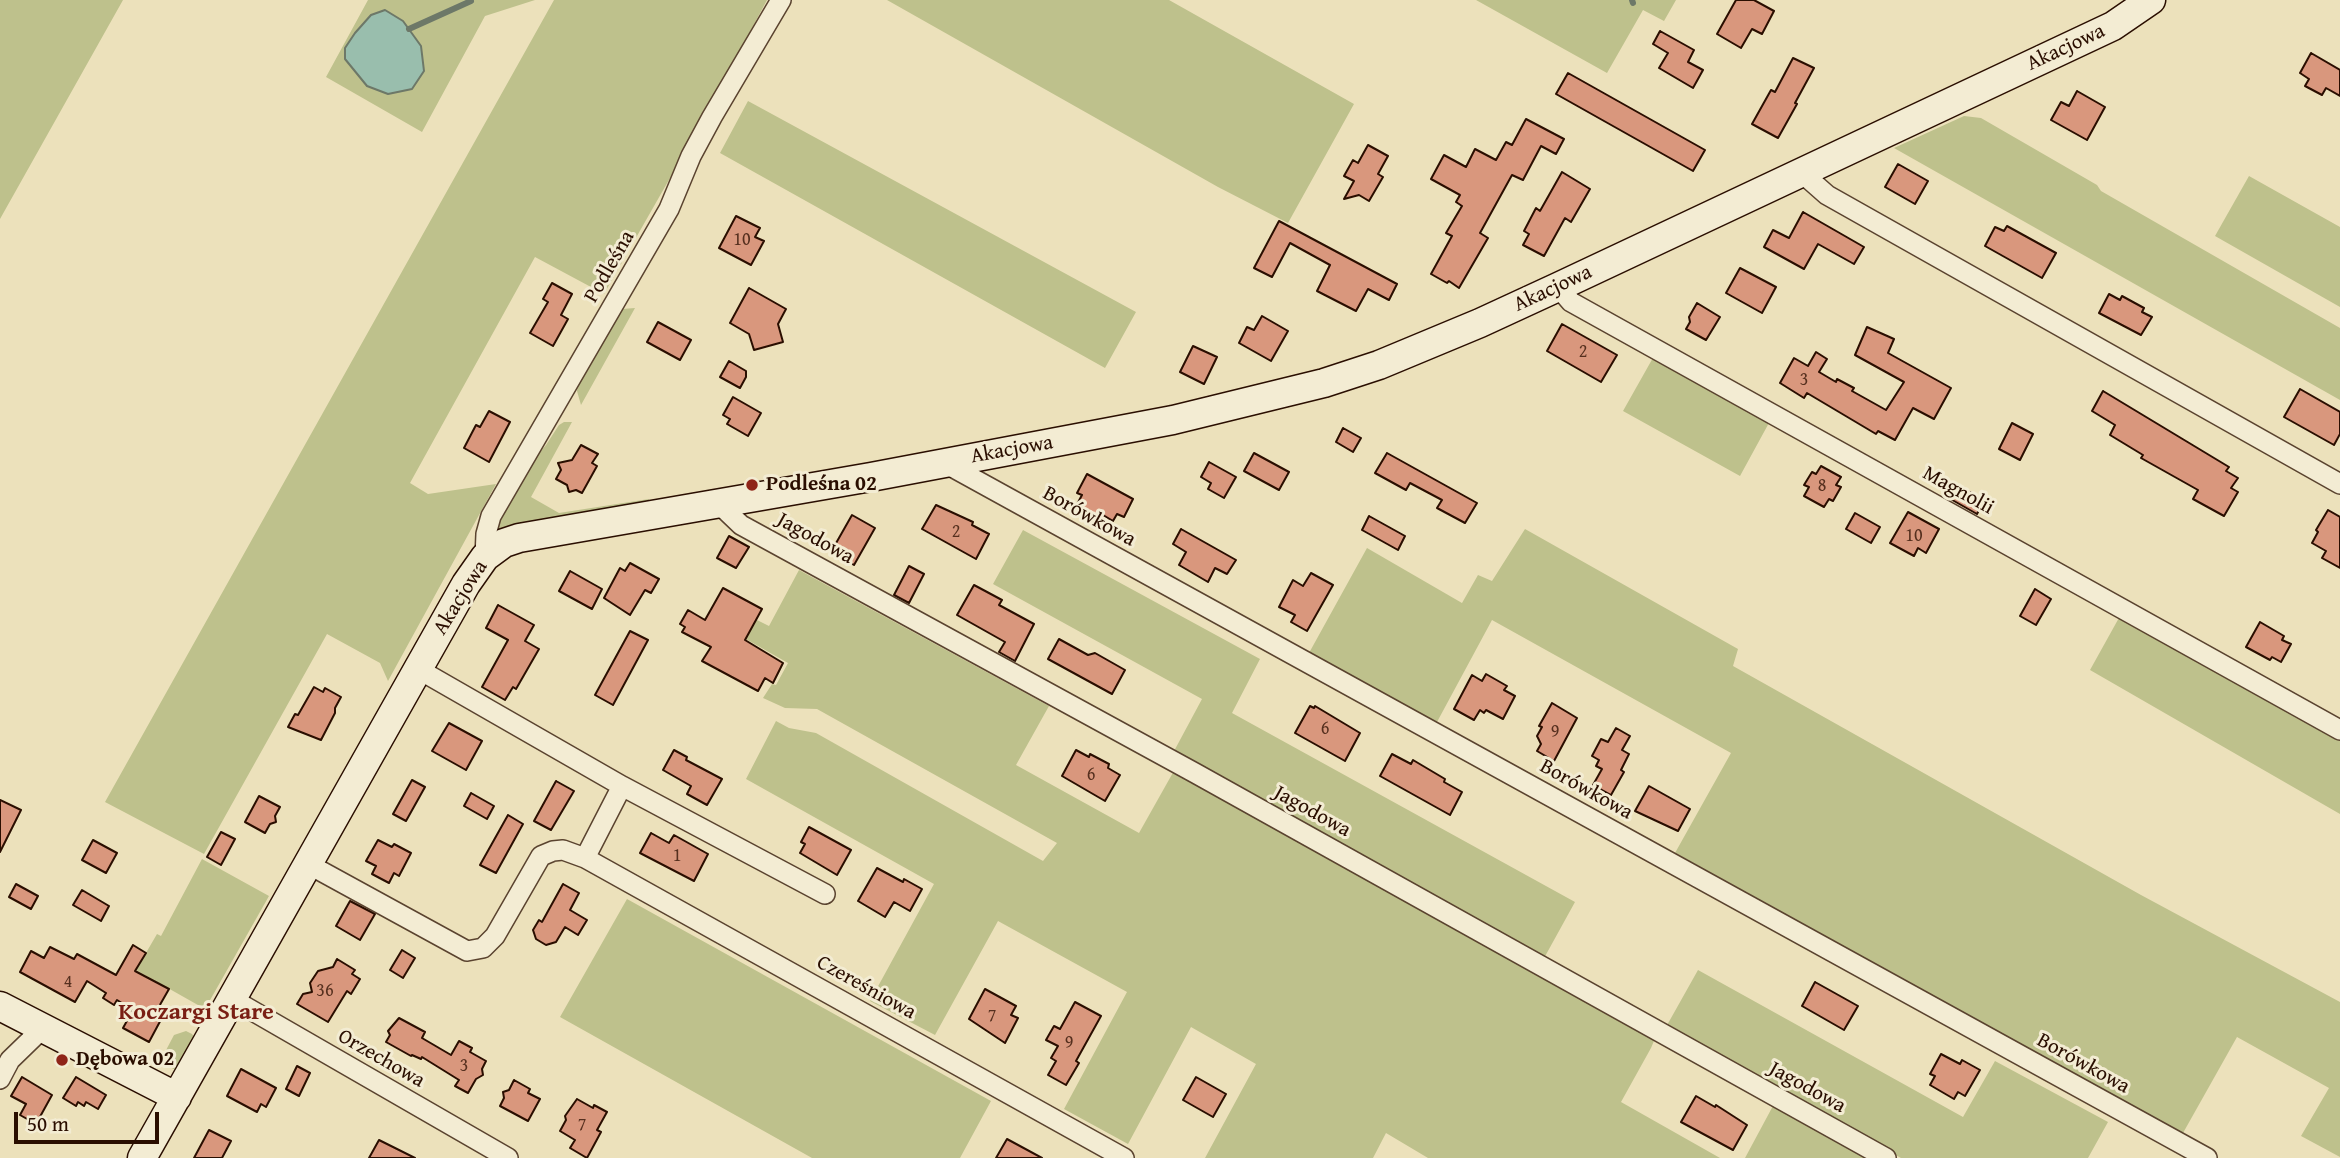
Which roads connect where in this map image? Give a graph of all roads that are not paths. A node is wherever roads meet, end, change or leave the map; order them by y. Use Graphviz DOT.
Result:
graph roads {
  1 [pos="781,0"];
  2 [pos="2151,0"];
  3 [pos="1802,173"];
  4 [pos="1558,287"];
  5 [pos="943,462"];
  6 [pos="2340,484"];
  7 [pos="719,503"];
  8 [pos="485,557"];
  9 [pos="418,669"];
  10 [pos="2340,730"];
  11 [pos="622,786"];
  12 [pos="585,858"];
  13 [pos="308,864"];
  14 [pos="825,894"];
  15 [pos="232,999"];
  16 [pos="0,1006"];
  17 [pos="43,1028"];
  18 [pos="0,1079"];
  19 [pos="177,1097"];
  20 [pos="142,1158"];
  21 [pos="508,1158"];
  22 [pos="1124,1158"];
  23 [pos="1886,1158"];
  24 [pos="2207,1158"];
  1 -- 8 [label="street, Podleśna"];
  2 -- 3 [label="street, Akacjowa"];
  3 -- 4 [label="street, Akacjowa"];
  3 -- 6 [label="street"];
  4 -- 5 [label="street, Akacjowa"];
  4 -- 10 [label="street, Magnolii"];
  5 -- 7 [label="street, Akacjowa"];
  5 -- 24 [label="street, Borówkowa"];
  7 -- 8 [label="street, Akacjowa"];
  7 -- 23 [label="street, Jagodowa"];
  8 -- 9 [label="street, Akacjowa"];
  9 -- 11 [label="street"];
  9 -- 13 [label="street, Akacjowa"];
  11 -- 12 [label="street"];
  11 -- 14 [label="street"];
  12 -- 13 [label="street, Czereśniowa"];
  12 -- 22 [label="street, Czereśniowa"];
  13 -- 15 [label="street, Akacjowa"];
  15 -- 19 [label="street, Akacjowa"];
  15 -- 21 [label="street, Orzechowa"];
  16 -- 17 [label="street"];
  17 -- 18 [label="street"];
  17 -- 19 [label="street"];
  19 -- 20 [label="street, Akacjowa"];
}
